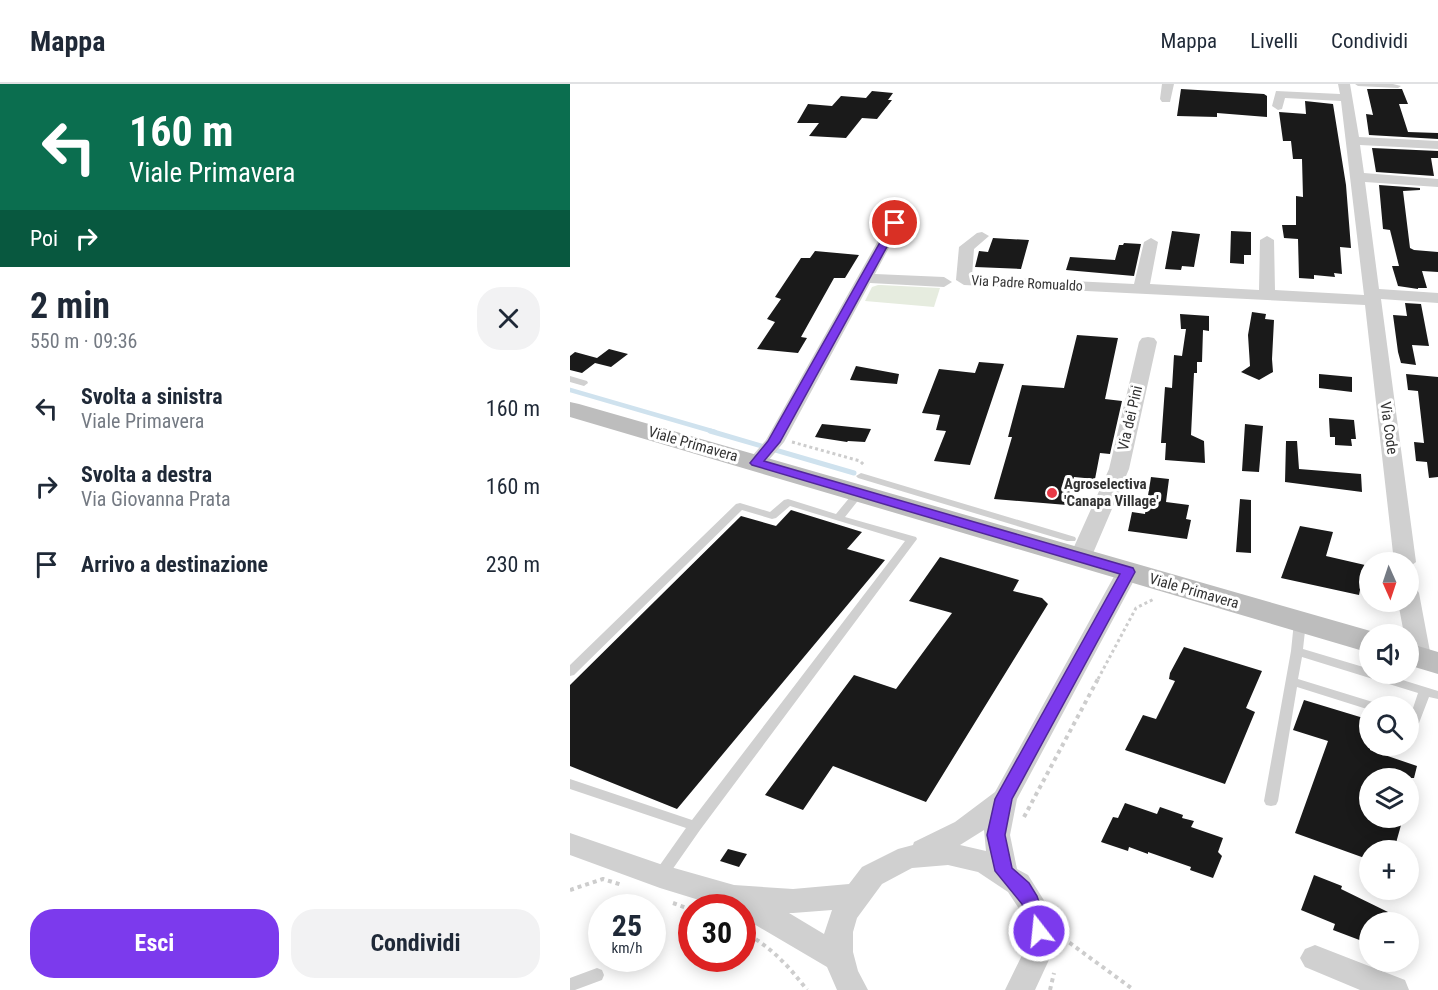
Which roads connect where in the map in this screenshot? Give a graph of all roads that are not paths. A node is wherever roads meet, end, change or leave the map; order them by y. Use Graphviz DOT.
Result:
graph roads {
  1 [pos="1168,84"];
  2 [pos="1358,84"];
  3 [pos="1398,86"];
  4 [pos="1345,91"];
  5 [pos="1166,99"];
  6 [pos="1278,106"];
  7 [pos="1353,141"];
  8 [pos="1438,145"];
  9 [pos="1358,177"];
  10 [pos="1438,183"];
  11 [pos="895,223"];
  12 [pos="982,236"];
  13 [pos="1267,240"];
  14 [pos="1151,243"];
  15 [pos="864,278"];
  16 [pos="944,282"];
  17 [pos="1141,289"];
  18 [pos="1437,293"];
  19 [pos="1267,296"];
  20 [pos="1371,297"];
  21 [pos="1148,342"];
  22 [pos="570,379"];
  23 [pos="584,383"];
  24 [pos="570,409"];
  25 [pos="766,450"];
  26 [pos="860,484"];
  27 [pos="838,518"];
  28 [pos="1075,548"];
  29 [pos="1404,552"];
  30 [pos="1128,572"];
  31 [pos="1412,612"];
  32 [pos="1300,622"];
  33 [pos="1359,639"];
  34 [pos="1298,651"];
  35 [pos="1422,658"];
  36 [pos="570,672"];
  37 [pos="1293,682"];
  38 [pos="1432,693"];
  39 [pos="1359,702"];
  40 [pos="1419,714"];
  41 [pos="570,784"];
  42 [pos="1004,799"];
  43 [pos="1271,801"];
  44 [pos="695,826"];
  45 [pos="570,844"];
  46 [pos="909,857"];
  47 [pos="1004,871"];
  48 [pos="660,876"];
  49 [pos="724,894"];
  50 [pos="853,896"];
  51 [pos="756,898"];
  52 [pos="756,910"];
  53 [pos="1315,958"];
  54 [pos="839,959"];
  55 [pos="597,975"];
  56 [pos="570,985"];
  57 [pos="853,990"];
  58 [pos="1020,990"];
  59 [pos="1394,990"];
  1 -- 5 [label="street"];
  2 -- 3 [label="lane"];
  4 -- 6 [label="street, Via Code"];
  4 -- 7 [label="street, Via Code"];
  7 -- 8 [label="street"];
  7 -- 9 [label="street, Via Code"];
  9 -- 10 [label="street"];
  9 -- 20 [label="street, Via Code"];
  11 -- 15 [label="street"];
  12 -- 17 [label="street, Via Padre Romualdo"];
  13 -- 19 [label="street"];
  14 -- 17 [label="street"];
  15 -- 16 [label="street"];
  15 -- 25 [label="street"];
  17 -- 19 [label="street, Via Padre Romualdo"];
  18 -- 20 [label="street"];
  19 -- 20 [label="street, Via Padre Romualdo"];
  20 -- 29 [label="street, Via Code"];
  21 -- 28 [label="street, Via dei Pini"];
  22 -- 23 [label="lane"];
  24 -- 25 [label="main road, Viale Primavera"];
  25 -- 26 [label="main road, Viale Primavera"];
  26 -- 27 [label="lane"];
  26 -- 28 [label="main road, Viale Primavera"];
  27 -- 36 [label="lane"];
  27 -- 44 [label="lane"];
  28 -- 30 [label="main road, Viale Primavera"];
  30 -- 32 [label="main road, Viale Primavera"];
  30 -- 42 [label="street"];
  31 -- 35 [label="street"];
  32 -- 33 [label="main road, Viale Primavera"];
  32 -- 34 [label="lane"];
  34 -- 37 [label="lane"];
  34 -- 38 [label="lane"];
  37 -- 39 [label="lane"];
  37 -- 43 [label="lane"];
  38 -- 40 [label="lane"];
  41 -- 44 [label="lane"];
  42 -- 46 [label="street"];
  42 -- 47 [label="street"];
  44 -- 48 [label="lane"];
  45 -- 48 [label="street"];
  46 -- 47 [label="street"];
  46 -- 50 [label="street"];
  47 -- 58 [label="street"];
  48 -- 49 [label="street"];
  50 -- 51 [label="street"];
  50 -- 54 [label="street"];
  52 -- 54 [label="street"];
  53 -- 59 [label="street"];
  54 -- 57 [label="street"];
  55 -- 56 [label="lane"];
}
